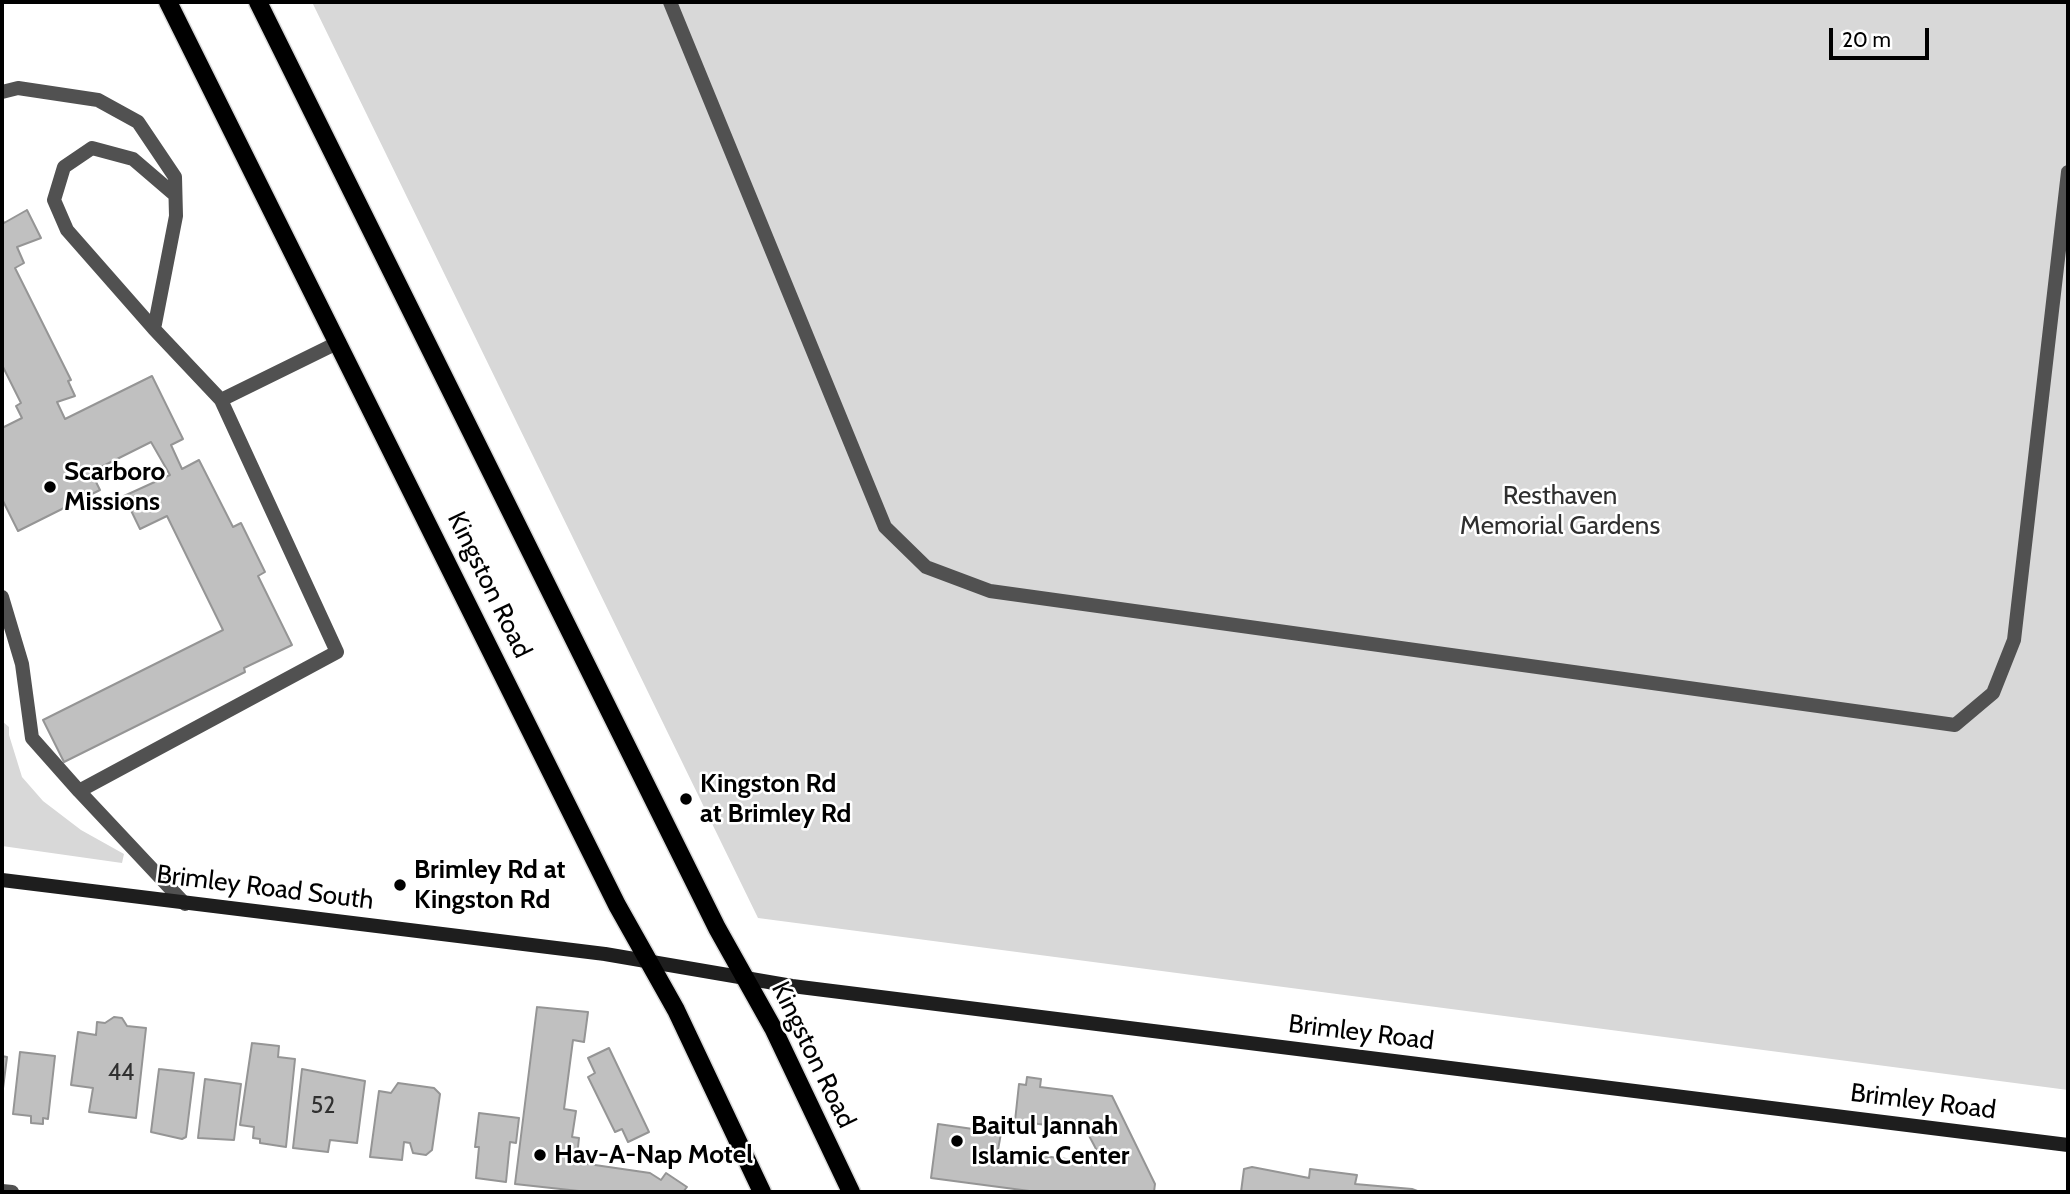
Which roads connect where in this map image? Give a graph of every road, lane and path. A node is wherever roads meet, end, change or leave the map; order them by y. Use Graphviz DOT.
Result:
graph roads {
  1 [pos="168,2"];
  2 [pos="258,2"];
  3 [pos="670,2"];
  4 [pos="2,92"];
  5 [pos="2068,172"];
  6 [pos="175,195"];
  7 [pos="154,329"];
  8 [pos="339,342"];
  9 [pos="221,400"];
  10 [pos="2,597"];
  11 [pos="79,791"];
  12 [pos="2,880"];
  13 [pos="185,904"];
  14 [pos="648,961"];
  15 [pos="745,979"];
  16 [pos="2068,1145"];
  17 [pos="2,1191"];
  18 [pos="12,1192"];
  19 [pos="762,1192"];
  20 [pos="851,1192"];
  1 -- 8 [label="main road, Kingston Road"];
  2 -- 15 [label="main road, Kingston Road"];
  3 -- 5 [label="street"];
  4 -- 6 [label="street"];
  6 -- 7 [label="street"];
  6 -- 7 [label="street"];
  7 -- 9 [label="street"];
  8 -- 9 [label="street"];
  8 -- 14 [label="main road, Kingston Road"];
  9 -- 11 [label="street"];
  10 -- 11 [label="street"];
  11 -- 13 [label="street"];
  12 -- 13 [label="main road, Brimley Road South"];
  13 -- 14 [label="main road, Brimley Road South"];
  14 -- 15 [label="main road, Brimley Road"];
  14 -- 19 [label="main road, Kingston Road"];
  15 -- 16 [label="main road, Brimley Road"];
  15 -- 20 [label="main road, Kingston Road"];
  17 -- 18 [label="street"];
}
